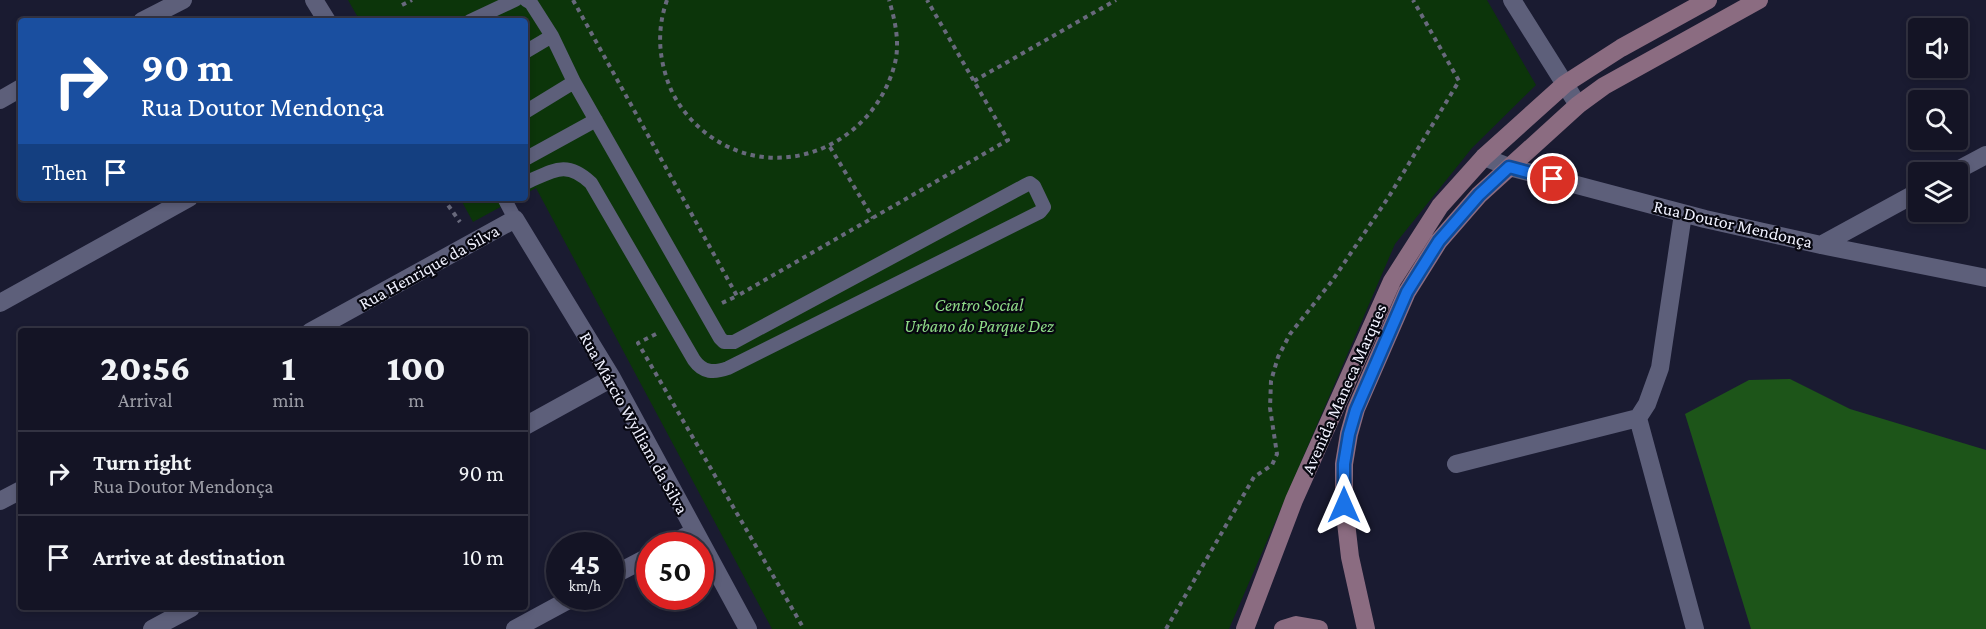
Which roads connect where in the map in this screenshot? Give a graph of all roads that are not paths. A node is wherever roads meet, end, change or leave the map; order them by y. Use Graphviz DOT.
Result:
graph roads {
  1 [pos="183,0"];
  2 [pos="314,0"];
  3 [pos="515,0"];
  4 [pos="526,0"];
  5 [pos="1512,0"];
  6 [pos="1708,0"];
  7 [pos="1759,0"];
  8 [pos="148,18"];
  9 [pos="325,18"];
  10 [pos="476,18"];
  11 [pos="552,36"];
  12 [pos="528,50"];
  13 [pos="574,82"];
  14 [pos="1565,84"];
  15 [pos="18,90"];
  16 [pos="0,100"];
  17 [pos="1578,105"];
  18 [pos="528,110"];
  19 [pos="596,120"];
  20 [pos="1986,155"];
  21 [pos="528,157"];
  22 [pos="1484,157"];
  23 [pos="1968,165"];
  24 [pos="1509,167"];
  25 [pos="528,182"];
  26 [pos="1908,197"];
  27 [pos="184,201"];
  28 [pos="506,201"];
  29 [pos="1683,214"];
  30 [pos="515,219"];
  31 [pos="1821,245"];
  32 [pos="1986,278"];
  33 [pos="0,303"];
  34 [pos="317,328"];
  35 [pos="612,378"];
  36 [pos="1638,418"];
  37 [pos="528,424"];
  38 [pos="1456,464"];
  39 [pos="18,492"];
  40 [pos="0,501"];
  41 [pos="694,532"];
  42 [pos="714,568"];
  43 [pos="187,610"];
  44 [pos="550,610"];
  45 [pos="152,629"];
  46 [pos="515,629"];
  47 [pos="748,629"];
  48 [pos="1245,629"];
  49 [pos="1283,629"];
  50 [pos="1319,629"];
  51 [pos="1366,629"];
  52 [pos="1695,629"];
  1 -- 8 [label="street"];
  2 -- 9 [label="street"];
  3 -- 10 [label="lane"];
  4 -- 11 [label="lane"];
  5 -- 14 [label="street"];
  6 -- 14 [label="main road, Avenida Maneca Marques"];
  7 -- 17 [label="main road, Avenida Maneca Marques"];
  11 -- 12 [label="lane"];
  11 -- 13 [label="lane"];
  13 -- 18 [label="lane"];
  13 -- 19 [label="lane"];
  14 -- 17 [label="street"];
  14 -- 22 [label="main road, Avenida Maneca Marques"];
  15 -- 16 [label="street"];
  17 -- 24 [label="main road, Avenida Maneca Marques"];
  19 -- 21 [label="lane"];
  19 -- 25 [label="lane"];
  20 -- 23 [label="street"];
  22 -- 24 [label="street, Rua Doutor Mendonça"];
  22 -- 48 [label="main road, Avenida Maneca Marques"];
  24 -- 29 [label="street, Rua Doutor Mendonça"];
  24 -- 51 [label="main road, Avenida Maneca Marques"];
  26 -- 31 [label="street"];
  27 -- 33 [label="street"];
  28 -- 30 [label="lane"];
  29 -- 31 [label="street, Rua Doutor Mendonça"];
  29 -- 36 [label="street"];
  30 -- 34 [label="street, Rua Henrique da Silva"];
  30 -- 35 [label="street, Rua Márcio Wylliam da Silva"];
  31 -- 32 [label="street, Rua Doutor Mendonça"];
  35 -- 37 [label="street"];
  35 -- 41 [label="street, Rua Márcio Wylliam da Silva"];
  36 -- 38 [label="street"];
  36 -- 52 [label="street"];
  39 -- 40 [label="street"];
  42 -- 47 [label="street, Rua Márcio Wylliam da Silva"];
  43 -- 45 [label="street"];
  44 -- 46 [label="street"];
  49 -- 50 [label="main road"];
}
